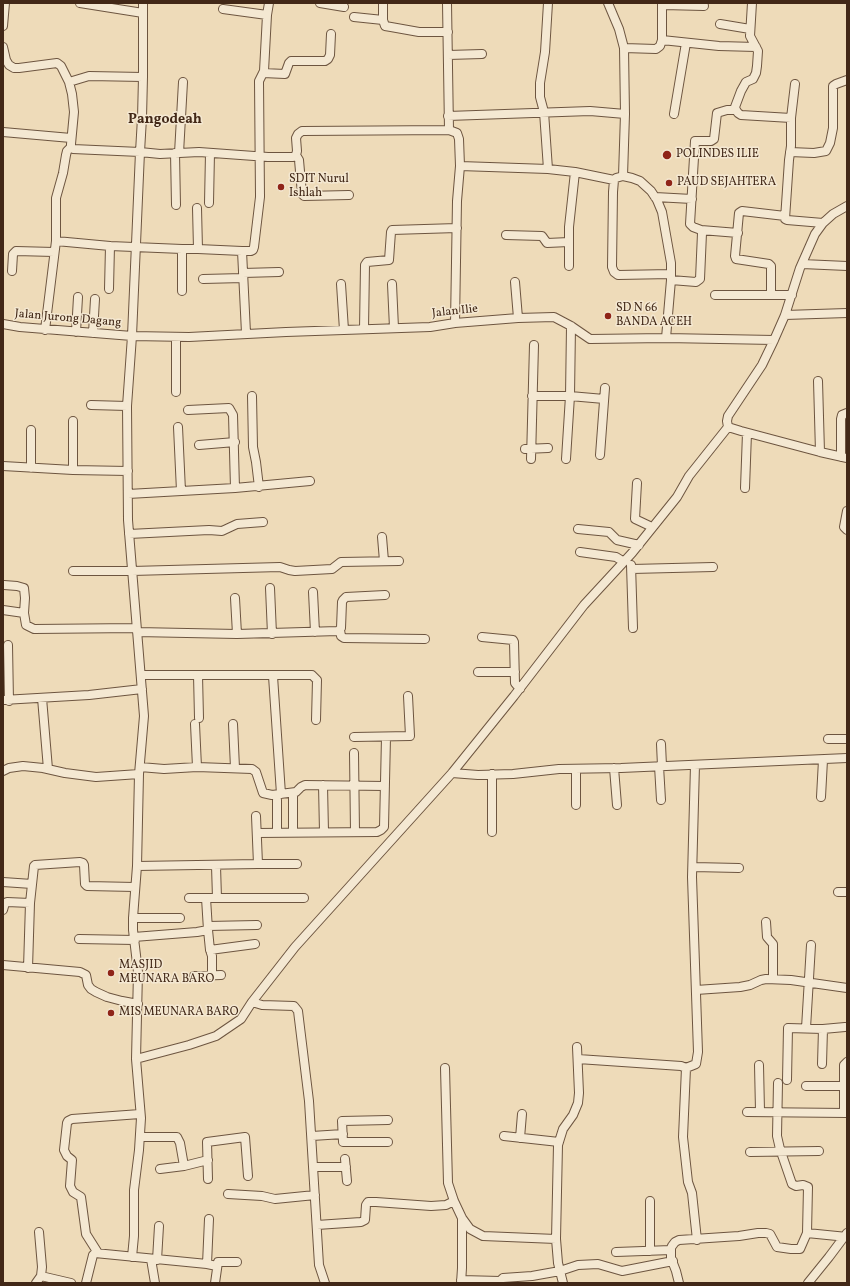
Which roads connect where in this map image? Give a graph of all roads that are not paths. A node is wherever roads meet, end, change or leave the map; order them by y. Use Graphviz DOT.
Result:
graph roads {
  1 [pos="5,3"];
  2 [pos="80,3"];
  3 [pos="143,3"];
  4 [pos="269,3"];
  5 [pos="320,3"];
  6 [pos="383,3"];
  7 [pos="447,3"];
  8 [pos="548,3"];
  9 [pos="608,3"];
  10 [pos="752,3"];
  11 [pos="331,4"];
  12 [pos="662,4"];
  13 [pos="704,6"];
  14 [pos="344,7"];
  15 [pos="223,9"];
  16 [pos="143,14"];
  17 [pos="266,15"];
  18 [pos="354,17"];
  19 [pos="383,20"];
  20 [pos="720,24"];
  21 [pos="3,26"];
  22 [pos="750,29"];
  23 [pos="448,32"];
  24 [pos="332,34"];
  25 [pos="662,40"];
  26 [pos="686,43"];
  27 [pos="3,47"];
  28 [pos="756,47"];
  29 [pos="624,48"];
  30 [pos="482,54"];
  31 [pos="448,55"];
  32 [pos="263,73"];
  33 [pos="143,77"];
  34 [pos="847,80"];
  35 [pos="70,82"];
  36 [pos="183,82"];
  37 [pos="795,84"];
  38 [pos="736,110"];
  39 [pos="544,112"];
  40 [pos="625,114"];
  41 [pos="674,114"];
  42 [pos="448,116"];
  43 [pos="791,118"];
  44 [pos="449,130"];
  45 [pos="3,132"];
  46 [pos="71,138"];
  47 [pos="71,148"];
  48 [pos="140,152"];
  49 [pos="790,152"];
  50 [pos="177,153"];
  51 [pos="210,153"];
  52 [pos="296,155"];
  53 [pos="260,157"];
  54 [pos="460,166"];
  55 [pos="548,169"];
  56 [pos="575,172"];
  57 [pos="623,176"];
  58 [pos="614,180"];
  59 [pos="349,195"];
  60 [pos="655,197"];
  61 [pos="692,198"];
  62 [pos="209,203"];
  63 [pos="176,205"];
  64 [pos="847,206"];
  65 [pos="198,208"];
  66 [pos="785,216"];
  67 [pos="823,223"];
  68 [pos="457,228"];
  69 [pos="701,230"];
  70 [pos="738,233"];
  71 [pos="506,235"];
  72 [pos="56,241"];
  73 [pos="569,242"];
  74 [pos="110,246"];
  75 [pos="135,247"];
  76 [pos="198,249"];
  77 [pos="182,250"];
  78 [pos="54,252"];
  79 [pos="242,252"];
  80 [pos="802,264"];
  81 [pos="569,266"];
  82 [pos="847,266"];
  83 [pos="12,271"];
  84 [pos="279,272"];
  85 [pos="243,276"];
  86 [pos="671,277"];
  87 [pos="203,279"];
  88 [pos="516,282"];
  89 [pos="341,284"];
  90 [pos="392,284"];
  91 [pos="109,289"];
  92 [pos="182,292"];
  93 [pos="715,295"];
  94 [pos="771,295"];
  95 [pos="792,295"];
  96 [pos="78,297"];
  97 [pos="95,299"];
  98 [pos="847,313"];
  99 [pos="785,315"];
  100 [pos="518,318"];
  101 [pos="455,323"];
  102 [pos="3,324"];
  103 [pos="572,326"];
  104 [pos="394,328"];
  105 [pos="364,329"];
  106 [pos="45,330"];
  107 [pos="344,330"];
  108 [pos="76,332"];
  109 [pos="93,333"];
  110 [pos="246,333"];
  111 [pos="132,336"];
  112 [pos="176,337"];
  113 [pos="666,338"];
  114 [pos="774,340"];
  115 [pos="534,345"];
  116 [pos="818,381"];
  117 [pos="605,388"];
  118 [pos="176,392"];
  119 [pos="252,396"];
  120 [pos="532,396"];
  121 [pos="570,396"];
  122 [pos="604,398"];
  123 [pos="91,405"];
  124 [pos="127,406"];
  125 [pos="188,410"];
  126 [pos="847,413"];
  127 [pos="73,421"];
  128 [pos="728,426"];
  129 [pos="178,427"];
  130 [pos="31,430"];
  131 [pos="747,433"];
  132 [pos="235,442"];
  133 [pos="199,445"];
  134 [pos="548,448"];
  135 [pos="528,449"];
  136 [pos="820,452"];
  137 [pos="600,455"];
  138 [pos="844,457"];
  139 [pos="531,459"];
  140 [pos="566,459"];
  141 [pos="3,466"];
  142 [pos="31,468"];
  143 [pos="73,470"];
  144 [pos="128,471"];
  145 [pos="310,481"];
  146 [pos="637,483"];
  147 [pos="259,487"];
  148 [pos="235,488"];
  149 [pos="745,488"];
  150 [pos="181,491"];
  151 [pos="128,494"];
  152 [pos="847,511"];
  153 [pos="263,522"];
  154 [pos="652,527"];
  155 [pos="578,529"];
  156 [pos="847,530"];
  157 [pos="129,534"];
  158 [pos="382,537"];
  159 [pos="638,545"];
  160 [pos="580,552"];
  161 [pos="626,559"];
  162 [pos="398,560"];
  163 [pos="384,561"];
  164 [pos="713,567"];
  165 [pos="632,569"];
  166 [pos="73,571"];
  167 [pos="132,571"];
  168 [pos="4,586"];
  169 [pos="270,588"];
  170 [pos="313,592"];
  171 [pos="385,595"];
  172 [pos="235,598"];
  173 [pos="3,610"];
  174 [pos="24,613"];
  175 [pos="634,628"];
  176 [pos="137,630"];
  177 [pos="340,630"];
  178 [pos="315,632"];
  179 [pos="237,634"];
  180 [pos="272,634"];
  181 [pos="482,637"];
  182 [pos="425,639"];
  183 [pos="8,645"];
  184 [pos="478,672"];
  185 [pos="515,672"];
  186 [pos="141,675"];
  187 [pos="198,675"];
  188 [pos="273,676"];
  189 [pos="520,688"];
  190 [pos="142,689"];
  191 [pos="408,696"];
  192 [pos="42,698"];
  193 [pos="6,701"];
  194 [pos="316,720"];
  195 [pos="234,724"];
  196 [pos="354,737"];
  197 [pos="386,737"];
  198 [pos="828,739"];
  199 [pos="847,739"];
  200 [pos="661,744"];
  201 [pos="354,753"];
  202 [pos="847,758"];
  203 [pos="823,760"];
  204 [pos="695,765"];
  205 [pos="197,766"];
  206 [pos="660,766"];
  207 [pos="235,768"];
  208 [pos="614,768"];
  209 [pos="48,769"];
  210 [pos="576,769"];
  211 [pos="3,771"];
  212 [pos="140,771"];
  213 [pos="452,773"];
  214 [pos="492,774"];
  215 [pos="323,786"];
  216 [pos="355,786"];
  217 [pos="385,786"];
  218 [pos="293,793"];
  219 [pos="279,797"];
  220 [pos="821,797"];
  221 [pos="661,800"];
  222 [pos="576,805"];
  223 [pos="617,805"];
  224 [pos="256,816"];
  225 [pos="277,832"];
  226 [pos="293,832"];
  227 [pos="324,832"];
  228 [pos="355,832"];
  229 [pos="492,832"];
  230 [pos="257,833"];
  231 [pos="258,864"];
  232 [pos="297,864"];
  233 [pos="137,866"];
  234 [pos="216,866"];
  235 [pos="693,867"];
  236 [pos="739,868"];
  237 [pos="3,882"];
  238 [pos="32,884"];
  239 [pos="135,887"];
  240 [pos="189,898"];
  241 [pos="206,898"];
  242 [pos="217,898"];
  243 [pos="304,898"];
  244 [pos="30,903"];
  245 [pos="4,905"];
  246 [pos="133,918"];
  247 [pos="180,918"];
  248 [pos="766,922"];
  249 [pos="257,925"];
  250 [pos="208,928"];
  251 [pos="79,939"];
  252 [pos="135,939"];
  253 [pos="255,944"];
  254 [pos="811,945"];
  255 [pos="210,950"];
  256 [pos="3,965"];
  257 [pos="28,968"];
  258 [pos="212,975"];
  259 [pos="221,975"];
  260 [pos="194,976"];
  261 [pos="773,979"];
  262 [pos="809,982"];
  263 [pos="847,988"];
  264 [pos="696,990"];
  265 [pos="252,1002"];
  266 [pos="138,1004"];
  267 [pos="844,1027"];
  268 [pos="806,1028"];
  269 [pos="823,1028"];
  270 [pos="577,1047"];
  271 [pos="136,1055"];
  272 [pos="578,1059"];
  273 [pos="847,1062"];
  274 [pos="759,1064"];
  275 [pos="822,1064"];
  276 [pos="445,1068"];
  277 [pos="686,1068"];
  278 [pos="787,1080"];
  279 [pos="778,1083"];
  280 [pos="806,1086"];
  281 [pos="843,1086"];
  282 [pos="747,1112"];
  283 [pos="760,1112"];
  284 [pos="777,1112"];
  285 [pos="846,1113"];
  286 [pos="140,1114"];
  287 [pos="522,1114"];
  288 [pos="388,1120"];
  289 [pos="343,1134"];
  290 [pos="312,1136"];
  291 [pos="504,1136"];
  292 [pos="140,1137"];
  293 [pos="520,1138"];
  294 [pos="388,1142"];
  295 [pos="558,1145"];
  296 [pos="819,1151"];
  297 [pos="750,1152"];
  298 [pos="781,1152"];
  299 [pos="208,1160"];
  300 [pos="184,1166"];
  301 [pos="314,1167"];
  302 [pos="160,1169"];
  303 [pos="248,1176"];
  304 [pos="208,1179"];
  305 [pos="347,1181"];
  306 [pos="228,1194"];
  307 [pos="316,1195"];
  308 [pos="454,1201"];
  309 [pos="650,1201"];
  310 [pos="462,1218"];
  311 [pos="209,1219"];
  312 [pos="317,1225"];
  313 [pos="159,1226"];
  314 [pos="39,1232"];
  315 [pos="808,1233"];
  316 [pos="846,1236"];
  317 [pos="556,1239"];
  318 [pos="697,1240"];
  319 [pos="650,1250"];
  320 [pos="671,1250"];
  321 [pos="616,1252"];
  322 [pos="98,1253"];
  323 [pos="132,1257"];
  324 [pos="154,1259"];
  325 [pos="673,1261"];
  326 [pos="237,1262"];
  327 [pos="207,1264"];
  328 [pos="217,1266"];
  329 [pos="560,1271"];
  330 [pos="38,1280"];
  331 [pos="461,1282"];
  332 [pos="500,1282"];
  333 [pos="71,1283"];
  334 [pos="86,1283"];
  335 [pos="155,1283"];
  336 [pos="215,1283"];
  337 [pos="325,1283"];
  338 [pos="563,1283"];
  339 [pos="679,1283"];
  340 [pos="808,1283"];
  1 -- 21 [label="street"];
  2 -- 16 [label="street"];
  3 -- 16 [label="street"];
  4 -- 17 [label="street"];
  5 -- 11 [label="street"];
  6 -- 19 [label="street"];
  7 -- 23 [label="street"];
  8 -- 39 [label="street"];
  9 -- 29 [label="street"];
  10 -- 22 [label="street"];
  11 -- 14 [label="street"];
  12 -- 13 [label="street"];
  12 -- 25 [label="street"];
  15 -- 17 [label="street"];
  16 -- 33 [label="street"];
  17 -- 32 [label="street"];
  18 -- 19 [label="street"];
  19 -- 23 [label="street"];
  20 -- 22 [label="street"];
  22 -- 28 [label="street"];
  23 -- 31 [label="street"];
  24 -- 32 [label="street"];
  25 -- 26 [label="street"];
  25 -- 29 [label="street"];
  26 -- 28 [label="street"];
  26 -- 41 [label="street"];
  27 -- 35 [label="street"];
  28 -- 38 [label="street"];
  29 -- 40 [label="street"];
  30 -- 31 [label="street"];
  31 -- 42 [label="street"];
  32 -- 53 [label="street"];
  33 -- 35 [label="street"];
  33 -- 48 [label="street"];
  34 -- 49 [label="street"];
  35 -- 46 [label="street"];
  36 -- 50 [label="street"];
  37 -- 43 [label="street"];
  38 -- 43 [label="street"];
  38 -- 61 [label="street"];
  39 -- 40 [label="street"];
  39 -- 42 [label="street"];
  39 -- 55 [label="street"];
  40 -- 57 [label="street"];
  42 -- 44 [label="street"];
  43 -- 49 [label="street"];
  44 -- 52 [label="street"];
  44 -- 54 [label="street"];
  45 -- 46 [label="street"];
  46 -- 47 [label="street"];
  47 -- 48 [label="street"];
  47 -- 72 [label="street"];
  48 -- 50 [label="street"];
  48 -- 75 [label="street"];
  49 -- 66 [label="street"];
  50 -- 51 [label="street"];
  50 -- 63 [label="street"];
  51 -- 53 [label="street"];
  51 -- 62 [label="street"];
  52 -- 53 [label="street"];
  52 -- 59 [label="street"];
  53 -- 79 [label="street"];
  54 -- 55 [label="street"];
  54 -- 68 [label="street"];
  55 -- 56 [label="street"];
  56 -- 58 [label="street"];
  56 -- 73 [label="street"];
  57 -- 58 [label="street"];
  57 -- 60 [label="street"];
  58 -- 86 [label="street"];
  60 -- 61 [label="street"];
  60 -- 86 [label="street"];
  61 -- 69 [label="street"];
  64 -- 67 [label="street"];
  65 -- 76 [label="street"];
  66 -- 67 [label="street"];
  66 -- 70 [label="street"];
  67 -- 80 [label="street"];
  68 -- 101 [label="street"];
  68 -- 105 [label="street"];
  69 -- 70 [label="street"];
  69 -- 86 [label="street"];
  70 -- 94 [label="street"];
  71 -- 73 [label="street"];
  72 -- 74 [label="street"];
  72 -- 78 [label="street"];
  73 -- 81 [label="street"];
  74 -- 75 [label="street"];
  74 -- 91 [label="street"];
  75 -- 77 [label="street"];
  75 -- 111 [label="street"];
  76 -- 77 [label="street"];
  76 -- 79 [label="street"];
  77 -- 92 [label="street"];
  78 -- 83 [label="street"];
  78 -- 106 [label="street"];
  79 -- 85 [label="street"];
  80 -- 82 [label="street"];
  80 -- 95 [label="street"];
  84 -- 85 [label="street"];
  85 -- 87 [label="street"];
  85 -- 110 [label="street"];
  86 -- 113 [label="street"];
  88 -- 100 [label="street"];
  89 -- 107 [label="street"];
  90 -- 104 [label="street"];
  93 -- 94 [label="street"];
  94 -- 95 [label="street"];
  95 -- 99 [label="street"];
  96 -- 108 [label="street"];
  97 -- 109 [label="street"];
  98 -- 99 [label="street"];
  99 -- 114 [label="street"];
  100 -- 101 [label="street, Jalan Ilie"];
  100 -- 103 [label="street, Jalan Ilie"];
  101 -- 104 [label="street, Jalan Ilie"];
  102 -- 106 [label="street, Jalan Jurong Dagang"];
  103 -- 113 [label="street, Jalan Ilie"];
  103 -- 121 [label="street"];
  104 -- 105 [label="street, Jalan Ilie"];
  105 -- 107 [label="street, Jalan Ilie"];
  106 -- 108 [label="street, Jalan Jurong Dagang"];
  107 -- 110 [label="street, Jalan Ilie"];
  108 -- 109 [label="street, Jalan Jurong Dagang"];
  109 -- 111 [label="street, Jalan Jurong Dagang"];
  110 -- 112 [label="street, Jalan Ilie"];
  111 -- 112 [label="street, Jalan Ilie"];
  111 -- 124 [label="street"];
  112 -- 118 [label="street"];
  113 -- 114 [label="street, Jalan Ilie"];
  114 -- 128 [label="street"];
  115 -- 120 [label="street"];
  116 -- 136 [label="street"];
  117 -- 122 [label="street"];
  119 -- 147 [label="street"];
  120 -- 121 [label="street"];
  120 -- 135 [label="street"];
  121 -- 122 [label="street"];
  121 -- 140 [label="street"];
  122 -- 137 [label="street"];
  123 -- 124 [label="street"];
  124 -- 144 [label="street"];
  125 -- 132 [label="street"];
  126 -- 138 [label="street"];
  127 -- 143 [label="street"];
  128 -- 131 [label="street"];
  128 -- 154 [label="street"];
  129 -- 150 [label="street"];
  130 -- 142 [label="street"];
  131 -- 136 [label="street"];
  131 -- 149 [label="street"];
  132 -- 133 [label="street"];
  132 -- 148 [label="street"];
  134 -- 135 [label="street"];
  135 -- 139 [label="street"];
  136 -- 138 [label="street"];
  141 -- 142 [label="street"];
  142 -- 143 [label="street"];
  143 -- 144 [label="street"];
  144 -- 151 [label="street"];
  145 -- 147 [label="street"];
  146 -- 154 [label="street"];
  147 -- 148 [label="street"];
  148 -- 150 [label="street"];
  150 -- 151 [label="street"];
  151 -- 157 [label="street"];
  152 -- 156 [label="street"];
  153 -- 157 [label="street"];
  154 -- 159 [label="street"];
  155 -- 159 [label="street"];
  157 -- 167 [label="street"];
  158 -- 163 [label="street"];
  159 -- 161 [label="street"];
  160 -- 161 [label="street"];
  161 -- 165 [label="street"];
  161 -- 189 [label="street"];
  162 -- 163 [label="street"];
  163 -- 167 [label="street"];
  164 -- 165 [label="street"];
  165 -- 175 [label="street"];
  166 -- 167 [label="street"];
  167 -- 176 [label="street"];
  168 -- 174 [label="street"];
  169 -- 180 [label="street"];
  170 -- 178 [label="street"];
  171 -- 177 [label="street"];
  172 -- 179 [label="street"];
  173 -- 174 [label="street"];
  174 -- 176 [label="street"];
  176 -- 179 [label="street"];
  176 -- 186 [label="street"];
  177 -- 178 [label="street"];
  177 -- 182 [label="street"];
  178 -- 180 [label="street"];
  179 -- 180 [label="street"];
  181 -- 185 [label="street"];
  183 -- 193 [label="street"];
  184 -- 185 [label="street"];
  185 -- 189 [label="street"];
  186 -- 187 [label="street"];
  186 -- 190 [label="street"];
  187 -- 188 [label="street"];
  187 -- 205 [label="street"];
  188 -- 194 [label="street"];
  188 -- 219 [label="street"];
  189 -- 213 [label="street"];
  190 -- 192 [label="street"];
  190 -- 212 [label="street"];
  191 -- 197 [label="street"];
  192 -- 193 [label="street"];
  192 -- 209 [label="street"];
  195 -- 207 [label="street"];
  196 -- 197 [label="street"];
  197 -- 217 [label="street"];
  198 -- 199 [label="street"];
  200 -- 206 [label="street"];
  201 -- 216 [label="street"];
  202 -- 203 [label="street"];
  203 -- 204 [label="street"];
  203 -- 220 [label="street"];
  204 -- 206 [label="street"];
  204 -- 235 [label="street"];
  205 -- 207 [label="street"];
  205 -- 212 [label="street"];
  206 -- 208 [label="street"];
  206 -- 221 [label="street"];
  207 -- 219 [label="street"];
  208 -- 210 [label="street"];
  208 -- 223 [label="street"];
  209 -- 211 [label="street"];
  209 -- 212 [label="street"];
  210 -- 214 [label="street"];
  210 -- 222 [label="street"];
  212 -- 233 [label="street"];
  213 -- 214 [label="street"];
  213 -- 265 [label="street"];
  214 -- 229 [label="street"];
  215 -- 216 [label="street"];
  215 -- 218 [label="street"];
  215 -- 227 [label="street"];
  216 -- 217 [label="street"];
  216 -- 228 [label="street"];
  217 -- 228 [label="street"];
  218 -- 219 [label="street"];
  218 -- 226 [label="street"];
  219 -- 225 [label="street"];
  224 -- 230 [label="street"];
  225 -- 226 [label="street"];
  225 -- 230 [label="street"];
  226 -- 227 [label="street"];
  227 -- 228 [label="street"];
  230 -- 231 [label="street"];
  231 -- 232 [label="street"];
  231 -- 234 [label="street"];
  233 -- 234 [label="street"];
  233 -- 239 [label="street"];
  234 -- 242 [label="street"];
  235 -- 236 [label="street"];
  235 -- 264 [label="street"];
  237 -- 238 [label="street"];
  238 -- 239 [label="street"];
  238 -- 244 [label="street"];
  239 -- 246 [label="street"];
  240 -- 241 [label="street"];
  241 -- 242 [label="street"];
  241 -- 250 [label="street"];
  242 -- 243 [label="street"];
  244 -- 245 [label="street"];
  244 -- 257 [label="street"];
  246 -- 247 [label="street"];
  246 -- 252 [label="street"];
  248 -- 261 [label="street"];
  249 -- 250 [label="street"];
  250 -- 252 [label="street"];
  250 -- 255 [label="street"];
  251 -- 252 [label="street"];
  252 -- 266 [label="street"];
  253 -- 255 [label="street"];
  254 -- 262 [label="street"];
  255 -- 258 [label="street"];
  256 -- 257 [label="street"];
  257 -- 266 [label="street"];
  258 -- 259 [label="street"];
  258 -- 260 [label="street"];
  261 -- 262 [label="street"];
  261 -- 264 [label="street"];
  262 -- 263 [label="street"];
  262 -- 268 [label="street"];
  264 -- 277 [label="street"];
  265 -- 271 [label="street"];
  265 -- 290 [label="street"];
  266 -- 271 [label="street"];
  267 -- 269 [label="street"];
  268 -- 269 [label="street"];
  268 -- 278 [label="street"];
  269 -- 275 [label="street"];
  270 -- 272 [label="street"];
  271 -- 286 [label="street"];
  272 -- 277 [label="street"];
  272 -- 295 [label="street"];
  273 -- 281 [label="street"];
  274 -- 283 [label="street"];
  276 -- 308 [label="street"];
  277 -- 318 [label="street"];
  279 -- 284 [label="street"];
  280 -- 281 [label="street"];
  281 -- 285 [label="street"];
  282 -- 283 [label="street"];
  283 -- 284 [label="street"];
  284 -- 285 [label="street"];
  284 -- 298 [label="street"];
  286 -- 292 [label="street"];
  286 -- 322 [label="street"];
  287 -- 293 [label="street"];
  288 -- 289 [label="street"];
  289 -- 290 [label="street"];
  289 -- 294 [label="street"];
  290 -- 301 [label="street"];
  291 -- 293 [label="street"];
  292 -- 300 [label="street"];
  292 -- 323 [label="street"];
  293 -- 295 [label="street"];
  295 -- 317 [label="street"];
  296 -- 298 [label="street"];
  297 -- 298 [label="street"];
  298 -- 315 [label="street"];
  299 -- 300 [label="street"];
  299 -- 303 [label="street"];
  299 -- 304 [label="street"];
  300 -- 302 [label="street"];
  301 -- 305 [label="street"];
  301 -- 307 [label="street"];
  306 -- 307 [label="street"];
  307 -- 312 [label="street"];
  308 -- 310 [label="street"];
  308 -- 312 [label="street"];
  309 -- 319 [label="street"];
  310 -- 317 [label="street"];
  310 -- 331 [label="street"];
  311 -- 327 [label="street"];
  312 -- 337 [label="street"];
  313 -- 324 [label="street"];
  314 -- 330 [label="street"];
  315 -- 316 [label="street"];
  315 -- 318 [label="street"];
  316 -- 340 [label="street"];
  317 -- 329 [label="street"];
  318 -- 320 [label="street"];
  319 -- 320 [label="street"];
  319 -- 321 [label="street"];
  320 -- 325 [label="street"];
  322 -- 323 [label="street"];
  322 -- 334 [label="street"];
  323 -- 324 [label="street"];
  324 -- 327 [label="street"];
  324 -- 335 [label="street"];
  325 -- 329 [label="street"];
  325 -- 339 [label="street"];
  326 -- 328 [label="street"];
  327 -- 328 [label="street"];
  328 -- 336 [label="street"];
  329 -- 332 [label="street"];
  329 -- 338 [label="street"];
  330 -- 333 [label="street"];
  331 -- 332 [label="street"];
}
